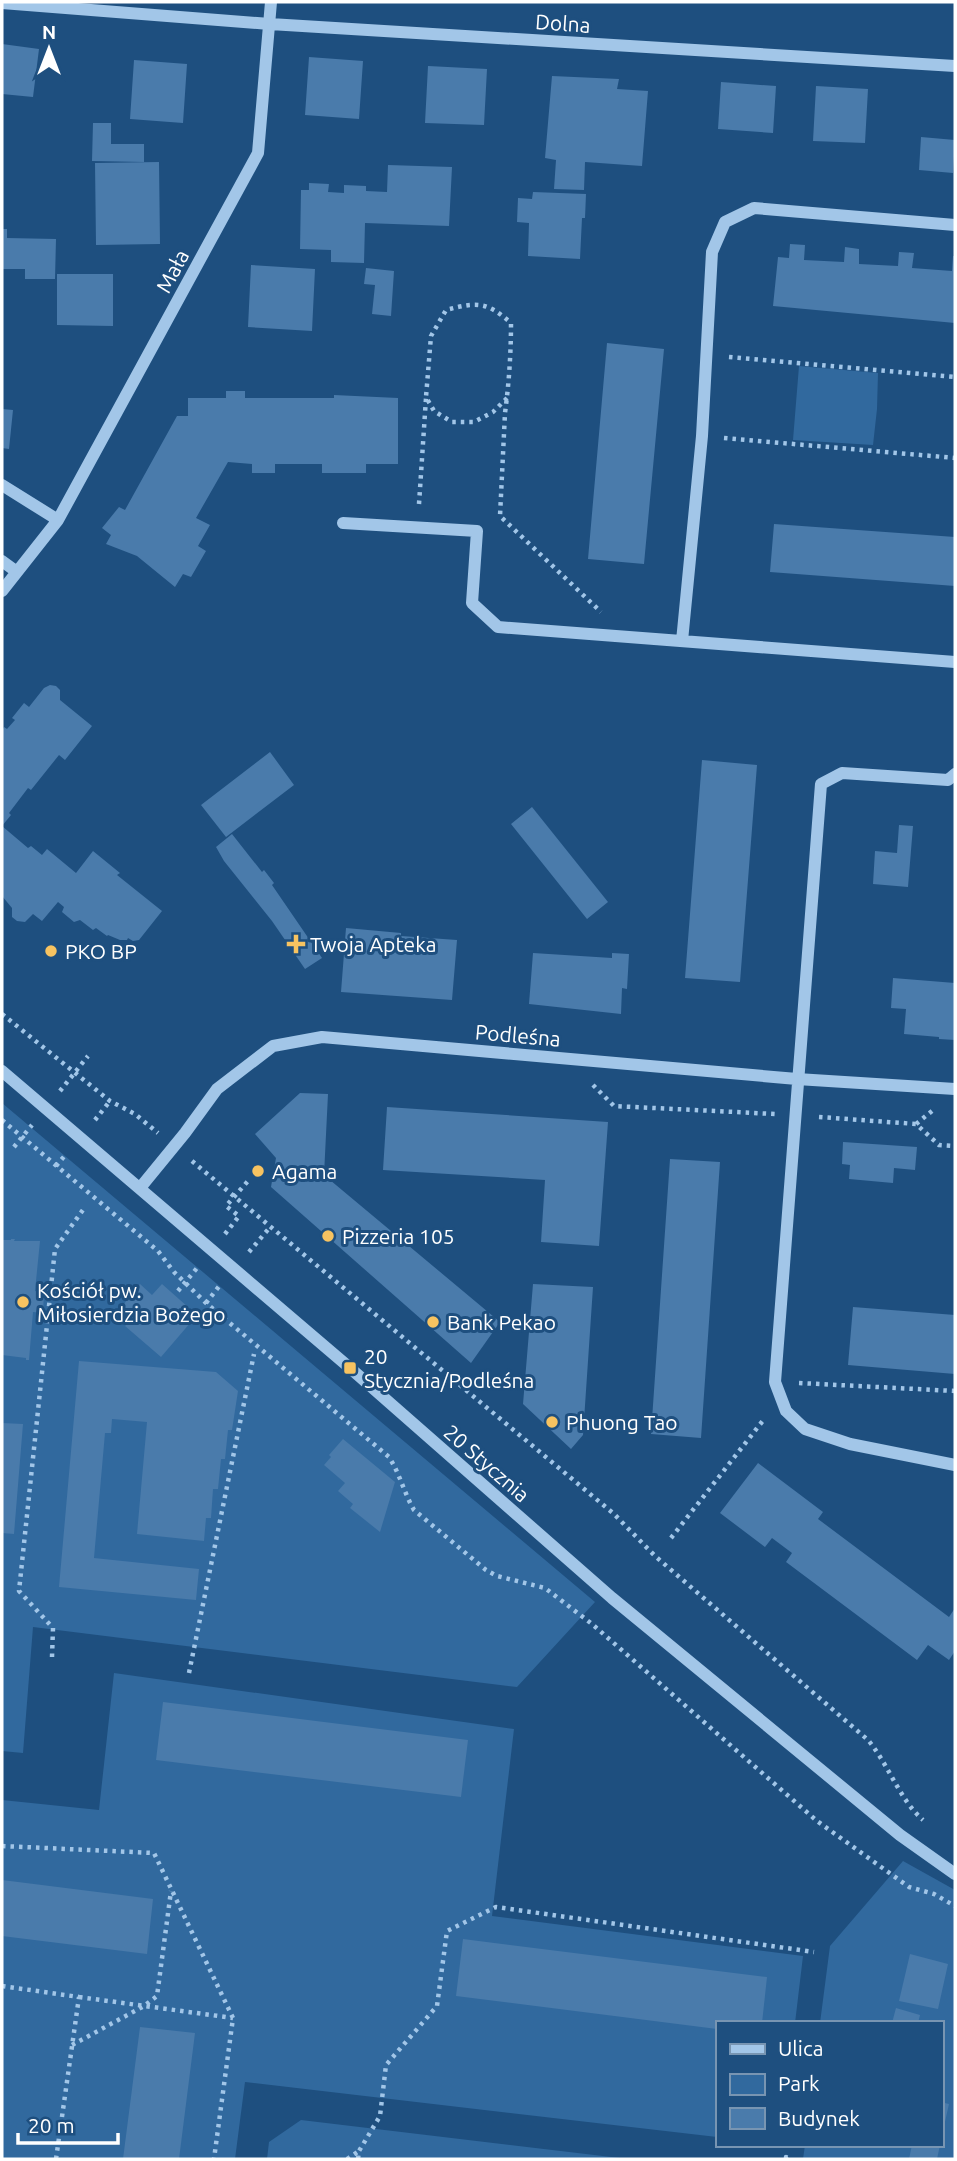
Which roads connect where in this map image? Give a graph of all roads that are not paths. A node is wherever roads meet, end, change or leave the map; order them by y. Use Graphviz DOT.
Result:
graph roads {
  1 [pos="271,2"];
  2 [pos="2,3"];
  3 [pos="270,24"];
  4 [pos="955,65"];
  5 [pos="955,225"];
  6 [pos="2,485"];
  7 [pos="58,520"];
  8 [pos="343,523"];
  9 [pos="2,561"];
  10 [pos="17,572"];
  11 [pos="2,591"];
  12 [pos="682,641"];
  13 [pos="955,662"];
  14 [pos="955,774"];
  15 [pos="2,1071"];
  16 [pos="797,1079"];
  17 [pos="955,1089"];
  18 [pos="141,1188"];
  19 [pos="955,1465"];
  20 [pos="955,1874"];
  1 -- 3 [label="street, Mała"];
  2 -- 3 [label="street, Dolna"];
  3 -- 4 [label="street, Dolna"];
  3 -- 7 [label="street, Mała"];
  5 -- 12 [label="street"];
  6 -- 7 [label="street"];
  7 -- 10 [label="street, Mała"];
  8 -- 12 [label="street"];
  9 -- 10 [label="street"];
  10 -- 11 [label="street, Mała"];
  12 -- 13 [label="street"];
  14 -- 16 [label="street"];
  15 -- 18 [label="street, 20 Stycznia"];
  16 -- 17 [label="street, Podleśna"];
  16 -- 18 [label="street, Podleśna"];
  16 -- 19 [label="street"];
  18 -- 20 [label="street, 20 Stycznia"];
}
